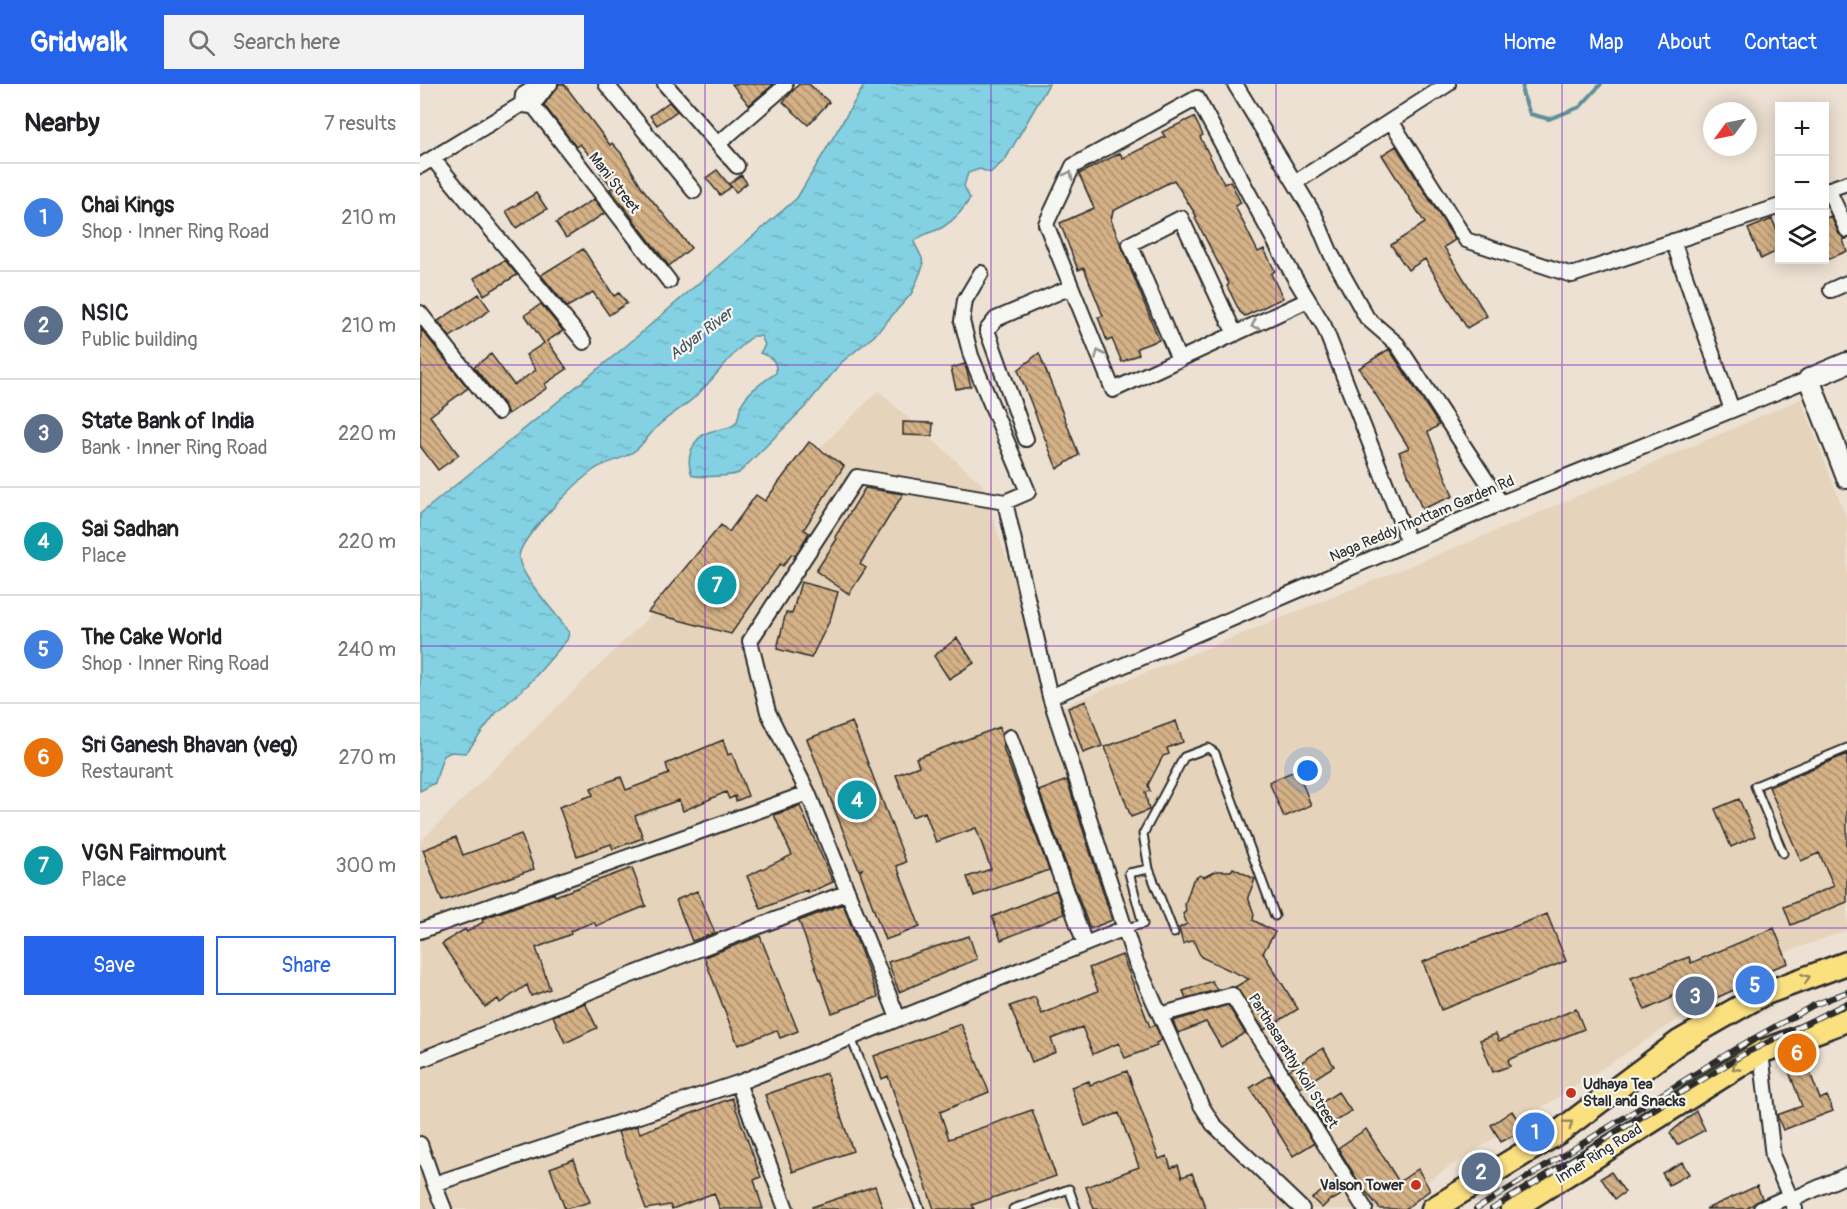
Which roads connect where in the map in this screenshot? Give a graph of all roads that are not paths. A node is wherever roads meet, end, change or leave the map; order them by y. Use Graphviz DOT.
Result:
graph roads {
  1 [pos="606,84"];
  2 [pos="666,84"];
  3 [pos="1235,84"];
  4 [pos="1448,84"];
  5 [pos="785,85"];
  6 [pos="547,86"];
  7 [pos="527,104"];
  8 [pos="1391,121"];
  9 [pos="718,144"];
  10 [pos="433,159"];
  11 [pos="420,166"];
  12 [pos="737,166"];
  13 [pos="1296,182"];
  14 [pos="1847,183"];
  15 [pos="1829,189"];
  16 [pos="694,191"];
  17 [pos="1829,196"];
  18 [pos="1775,207"];
  19 [pos="1847,230"];
  20 [pos="1674,241"];
  21 [pos="981,273"];
  22 [pos="669,281"];
  23 [pos="1847,283"];
  24 [pos="1071,286"];
  25 [pos="1831,290"];
  26 [pos="1308,300"];
  27 [pos="420,313"];
  28 [pos="1235,334"];
  29 [pos="584,342"];
  30 [pos="1179,360"];
  31 [pos="1847,363"];
  32 [pos="1809,379"];
  33 [pos="1732,410"];
  34 [pos="498,412"];
  35 [pos="1026,439"];
  36 [pos="1847,477"];
  37 [pos="1005,502"];
  38 [pos="1501,503"];
  39 [pos="1409,543"];
  40 [pos="1050,697"];
  41 [pos="1010,736"];
  42 [pos="1847,748"];
  43 [pos="808,793"];
  44 [pos="1783,853"];
  45 [pos="1149,869"];
  46 [pos="849,892"];
  47 [pos="1275,916"];
  48 [pos="1125,928"];
  49 [pos="420,931"];
  50 [pos="1174,933"];
  51 [pos="1085,944"];
  52 [pos="1847,963"];
  53 [pos="1160,1015"];
  54 [pos="898,1018"];
  55 [pos="1847,1020"];
  56 [pos="850,1038"];
  57 [pos="1761,1052"];
  58 [pos="420,1060"];
  59 [pos="738,1083"];
  60 [pos="420,1144"];
  61 [pos="1847,1175"];
  62 [pos="420,1177"];
  63 [pos="434,1184"];
  64 [pos="1792,1202"];
  65 [pos="444,1209"];
  66 [pos="786,1209"];
  67 [pos="920,1209"];
  68 [pos="1012,1209"];
  69 [pos="1076,1209"];
  70 [pos="1302,1209"];
  71 [pos="1365,1209"];
  72 [pos="1433,1209"];
  73 [pos="1512,1209"];
  74 [pos="1761,1209"];
  1 -- 16 [label="street"];
  2 -- 9 [label="street"];
  3 -- 13 [label="street"];
  4 -- 8 [label="street"];
  5 -- 9 [label="street"];
  6 -- 7 [label="street"];
  7 -- 10 [label="street"];
  7 -- 22 [label="street, Mani Street"];
  8 -- 13 [label="street"];
  8 -- 20 [label="street"];
  9 -- 12 [label="street"];
  10 -- 11 [label="street"];
  10 -- 29 [label="street"];
  13 -- 38 [label="street"];
  14 -- 15 [label="street"];
  17 -- 19 [label="street"];
  18 -- 20 [label="street"];
  20 -- 33 [label="street"];
  21 -- 37 [label="street"];
  23 -- 25 [label="street"];
  24 -- 26 [label="street, one-way"];
  30 -- 24 [label="street, one-way"];
  24 -- 35 [label="street"];
  26 -- 28 [label="street, one-way"];
  26 -- 39 [label="street"];
  27 -- 34 [label="street"];
  28 -- 30 [label="street"];
  28 -- 30 [label="street"];
  31 -- 32 [label="street"];
  32 -- 33 [label="street, Naga Reddy Thottam Garden Rd"];
  32 -- 36 [label="street"];
  33 -- 38 [label="street, Naga Reddy Thottam Garden Rd"];
  37 -- 40 [label="street"];
  37 -- 43 [label="street"];
  38 -- 39 [label="street, Naga Reddy Thottam Garden Rd"];
  39 -- 40 [label="street, Naga Reddy Thottam Garden Rd"];
  40 -- 48 [label="street"];
  41 -- 51 [label="street"];
  42 -- 44 [label="lane"];
  43 -- 46 [label="street"];
  43 -- 49 [label="street"];
  45 -- 47 [label="lane"];
  45 -- 48 [label="lane"];
  45 -- 50 [label="lane"];
  46 -- 54 [label="street"];
  46 -- 58 [label="street"];
  48 -- 51 [label="street"];
  48 -- 53 [label="street"];
  51 -- 54 [label="street"];
  72 -- 52 [label="main road, one-way"];
  53 -- 70 [label="street"];
  53 -- 71 [label="street, Parthasarathy Koil Street"];
  54 -- 56 [label="street"];
  55 -- 57 [label="main road, Inner Ring Road"];
  56 -- 59 [label="street"];
  56 -- 67 [label="lane"];
  57 -- 64 [label="street"];
  57 -- 73 [label="main road, Inner Ring Road, one-way"];
  59 -- 63 [label="street"];
  59 -- 66 [label="street"];
  60 -- 63 [label="street"];
  61 -- 64 [label="street"];
  62 -- 63 [label="street"];
  63 -- 65 [label="street"];
  64 -- 74 [label="street"];
  68 -- 69 [label="lane"];
}
